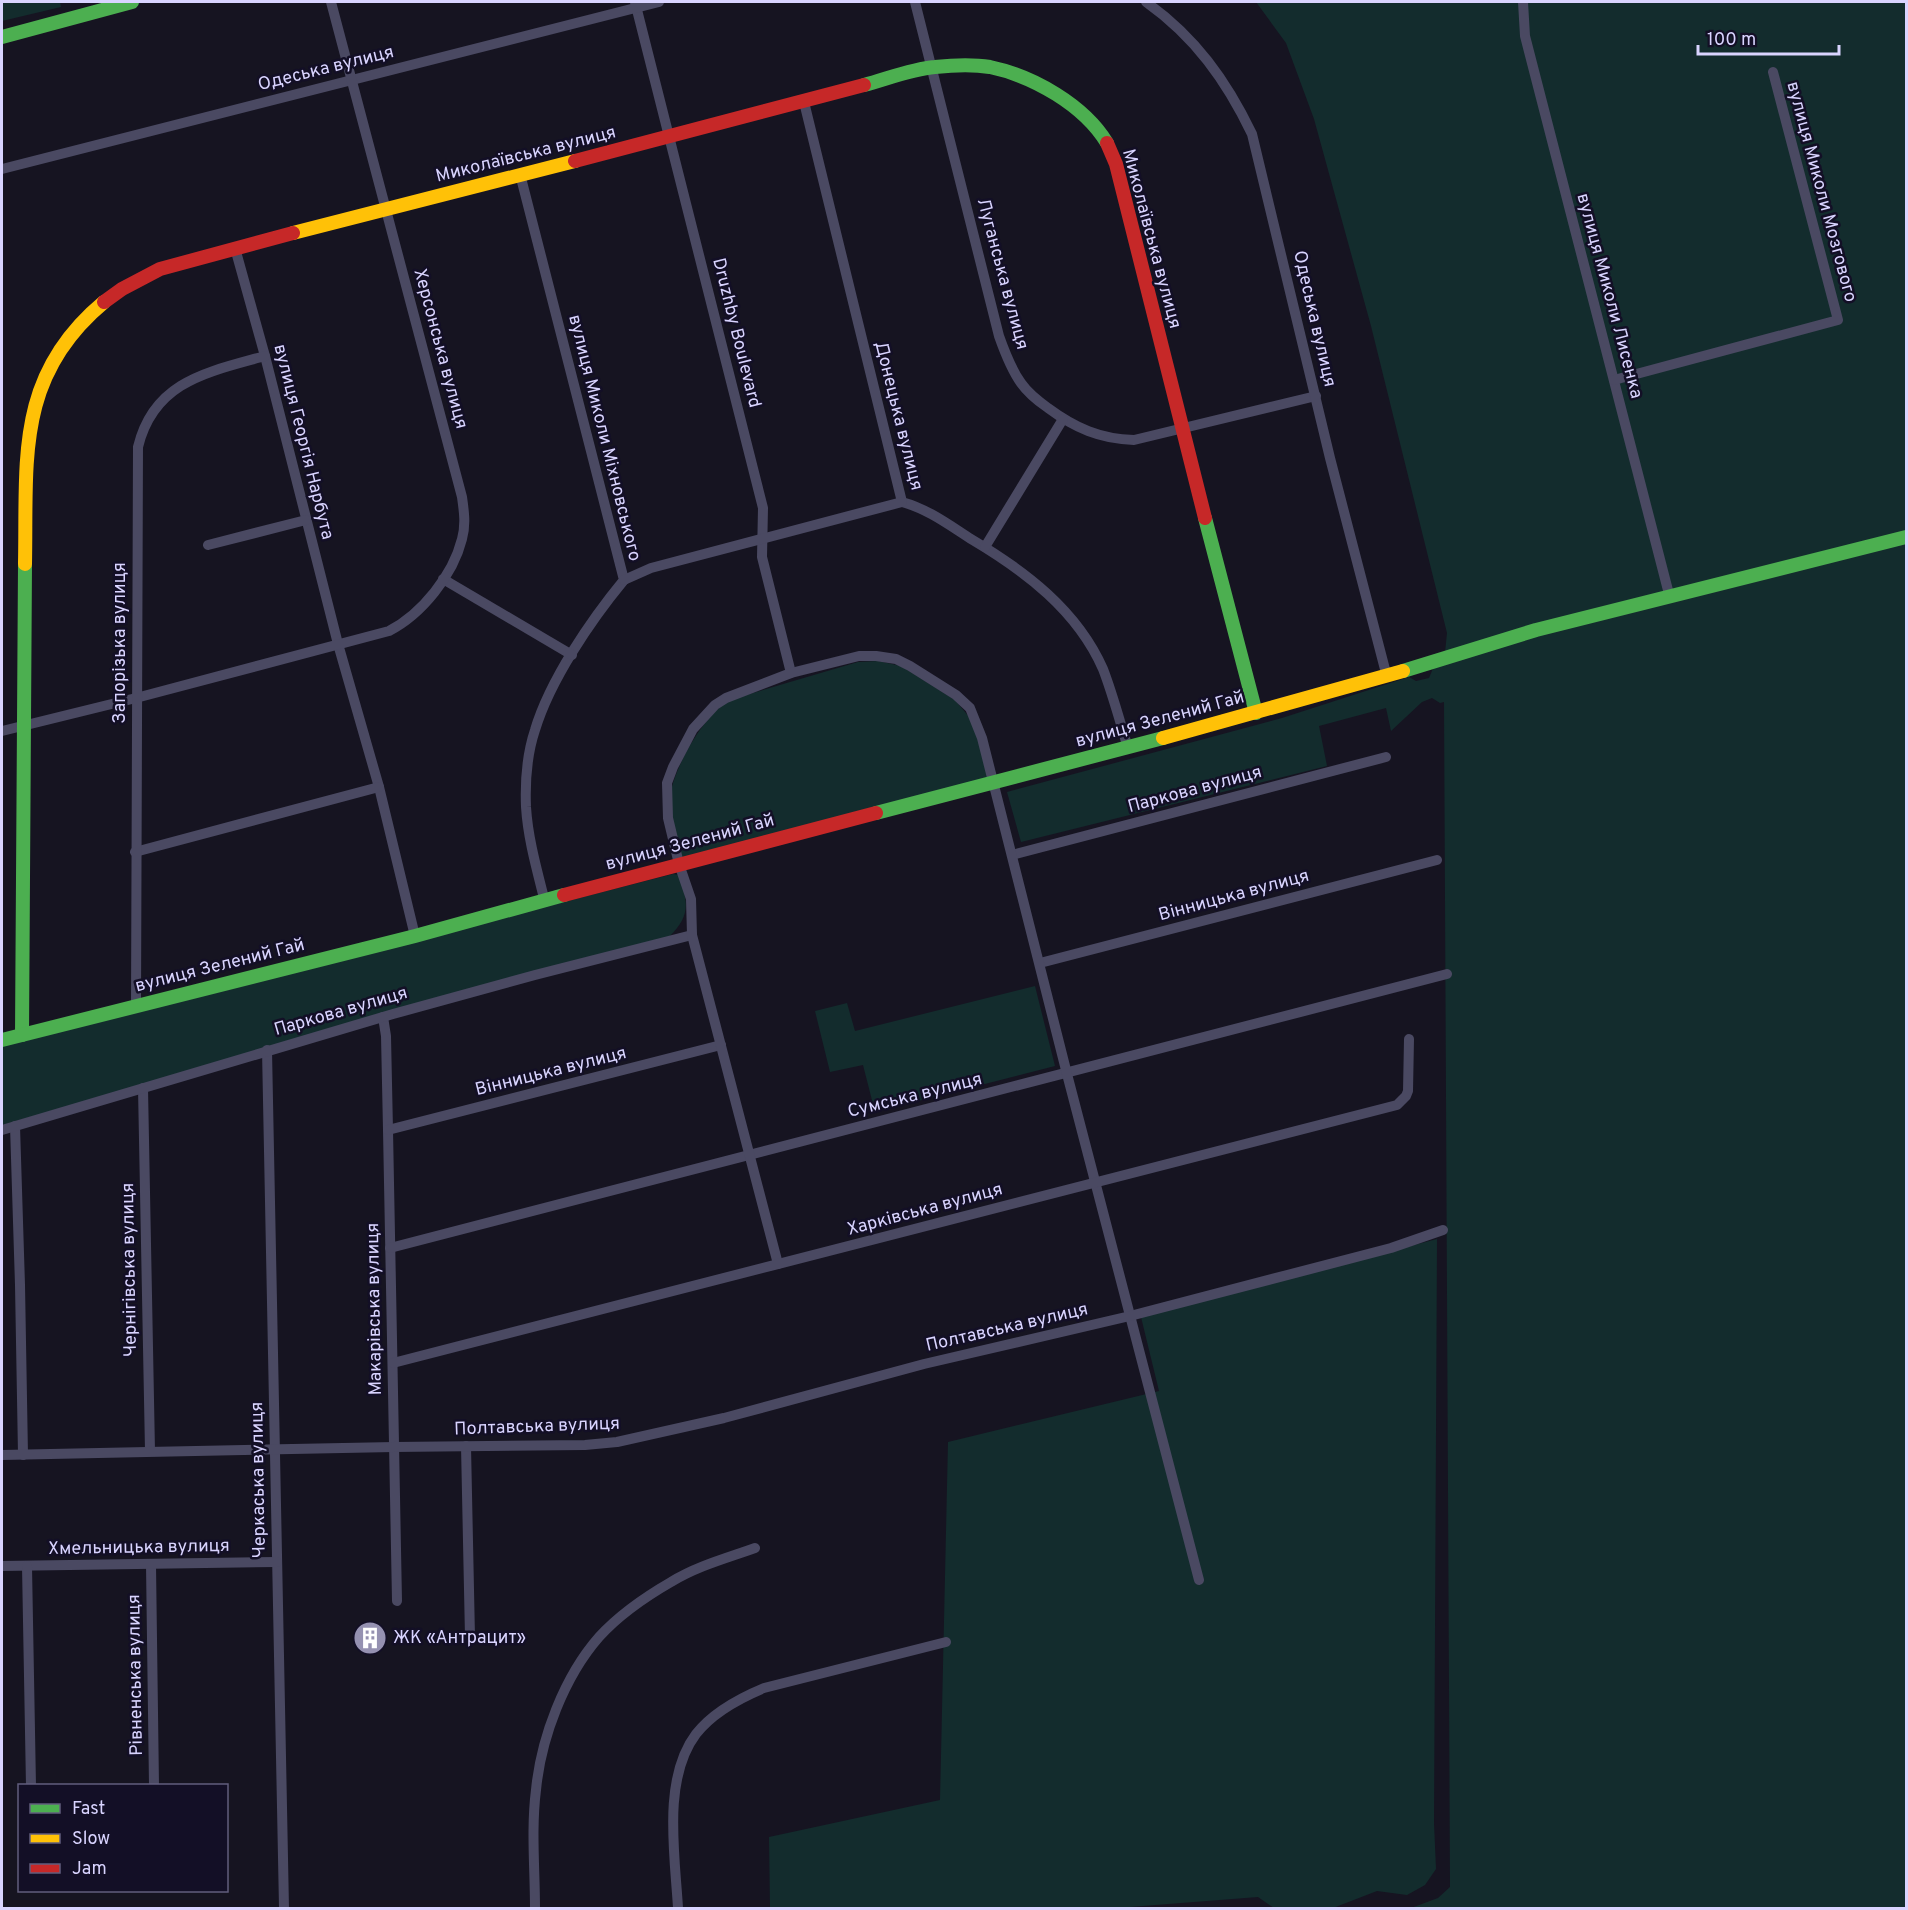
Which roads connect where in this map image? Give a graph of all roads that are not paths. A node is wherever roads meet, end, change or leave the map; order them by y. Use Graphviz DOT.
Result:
graph roads {
  1 [pos="132,2"];
  2 [pos="331,2"];
  3 [pos="659,2"];
  4 [pos="915,2"];
  5 [pos="1146,2"];
  6 [pos="1523,2"];
  7 [pos="636,4"];
  8 [pos="2,37"];
  9 [pos="932,67"];
  10 [pos="1773,72"];
  11 [pos="351,80"];
  12 [pos="804,102"];
  13 [pos="669,138"];
  14 [pos="2,169"];
  15 [pos="520,174"];
  16 [pos="386,208"];
  17 [pos="235,248"];
  18 [pos="265,357"];
  19 [pos="1614,380"];
  20 [pos="1316,396"];
  21 [pos="1063,419"];
  22 [pos="1182,430"];
  23 [pos="902,502"];
  24 [pos="306,520"];
  25 [pos="1906,537"];
  26 [pos="762,539"];
  27 [pos="208,545"];
  28 [pos="985,547"];
  29 [pos="443,579"];
  30 [pos="624,580"];
  31 [pos="1670,598"];
  32 [pos="338,644"];
  33 [pos="572,655"];
  34 [pos="791,673"];
  35 [pos="1387,677"];
  36 [pos="136,698"];
  37 [pos="1256,713"];
  38 [pos="23,726"];
  39 [pos="2,731"];
  40 [pos="1128,748"];
  41 [pos="1386,757"];
  42 [pos="994,782"];
  43 [pos="379,787"];
  44 [pos="135,852"];
  45 [pos="1012,855"];
  46 [pos="1437,860"];
  47 [pos="679,864"];
  48 [pos="545,902"];
  49 [pos="415,936"];
  50 [pos="692,936"];
  51 [pos="1040,963"];
  52 [pos="1448,974"];
  53 [pos="136,1006"];
  54 [pos="383,1017"];
  55 [pos="22,1035"];
  56 [pos="2,1040"];
  57 [pos="1409,1040"];
  58 [pos="721,1045"];
  59 [pos="267,1050"];
  60 [pos="1067,1074"];
  61 [pos="143,1088"];
  62 [pos="15,1126"];
  63 [pos="2,1130"];
  64 [pos="388,1130"];
  65 [pos="750,1155"];
  66 [pos="1096,1182"];
  67 [pos="1443,1230"];
  68 [pos="390,1248"];
  69 [pos="778,1264"];
  70 [pos="1130,1316"];
  71 [pos="393,1363"];
  72 [pos="466,1446"];
  73 [pos="394,1447"];
  74 [pos="274,1449"];
  75 [pos="150,1452"];
  76 [pos="2,1455"];
  77 [pos="23,1455"];
  78 [pos="755,1548"];
  79 [pos="277,1562"];
  80 [pos="151,1565"];
  81 [pos="2,1566"];
  82 [pos="27,1566"];
  83 [pos="1198,1580"];
  84 [pos="397,1601"];
  85 [pos="470,1637"];
  86 [pos="946,1642"];
  87 [pos="31,1784"];
  88 [pos="154,1784"];
  89 [pos="284,1908"];
  90 [pos="536,1908"];
  91 [pos="678,1908"];
  1 -- 8 [label="street"];
  2 -- 11 [label="street, Херсонська вулиця"];
  3 -- 7 [label="street, Одеська вулиця"];
  4 -- 9 [label="street, Луганська вулиця"];
  5 -- 20 [label="street, Одеська вулиця"];
  6 -- 19 [label="street, вулиця Миколи Лисенка"];
  7 -- 11 [label="street, Одеська вулиця"];
  7 -- 13 [label="street, Druzhby Boulevard"];
  9 -- 12 [label="street, Миколаївська вулиця"];
  9 -- 21 [label="street, Луганська вулиця"];
  9 -- 22 [label="street, Миколаївська вулиця"];
  10 -- 19 [label="street, вулиця Миколи Мозгового"];
  11 -- 14 [label="street, Одеська вулиця"];
  11 -- 16 [label="street, Херсонська вулиця"];
  12 -- 13 [label="street, Миколаївська вулиця"];
  12 -- 23 [label="street, Донецька вулиця"];
  13 -- 15 [label="street, Миколаївська вулиця"];
  13 -- 26 [label="street, Druzhby Boulevard"];
  15 -- 16 [label="street, Миколаївська вулиця"];
  15 -- 30 [label="street, вулиця Миколи Міхновського"];
  16 -- 17 [label="street, Миколаївська вулиця"];
  16 -- 29 [label="street, Херсонська вулиця"];
  17 -- 18 [label="street, вулиця Георгія Нарбута"];
  17 -- 38 [label="street, Миколаївська вулиця"];
  18 -- 24 [label="street, вулиця Георгія Нарбута"];
  18 -- 36 [label="street, Запорізька вулиця"];
  19 -- 31 [label="street, вулиця Миколи Лисенка"];
  20 -- 22 [label="street, Луганська вулиця"];
  20 -- 35 [label="street, Одеська вулиця"];
  21 -- 22 [label="street, Луганська вулиця"];
  21 -- 28 [label="street"];
  22 -- 37 [label="street, Миколаївська вулиця"];
  23 -- 26 [label="street"];
  23 -- 28 [label="street, Донецька вулиця"];
  24 -- 27 [label="street"];
  24 -- 32 [label="street, вулиця Георгія Нарбута"];
  25 -- 31 [label="street, вулиця Зелений Гай"];
  26 -- 30 [label="street"];
  26 -- 34 [label="street, Druzhby Boulevard"];
  28 -- 40 [label="street, Донецька вулиця"];
  29 -- 32 [label="street, Херсонська вулиця"];
  29 -- 33 [label="street"];
  30 -- 33 [label="street, вулиця Миколи Міхновського"];
  31 -- 35 [label="street, вулиця Зелений Гай"];
  32 -- 36 [label="street"];
  32 -- 43 [label="street, вулиця Георгія Нарбута"];
  33 -- 48 [label="street, вулиця Миколи Міхновського"];
  34 -- 42 [label="street"];
  34 -- 47 [label="street"];
  35 -- 37 [label="street, вулиця Зелений Гай"];
  36 -- 38 [label="street"];
  36 -- 44 [label="street, Запорізька вулиця"];
  37 -- 40 [label="street, вулиця Зелений Гай"];
  38 -- 39 [label="street"];
  38 -- 55 [label="street, Миколаївська вулиця"];
  40 -- 42 [label="street, вулиця Зелений Гай"];
  41 -- 45 [label="street, Паркова вулиця"];
  42 -- 45 [label="street"];
  42 -- 47 [label="street, вулиця Зелений Гай"];
  43 -- 44 [label="street"];
  43 -- 49 [label="street, вулиця Георгія Нарбута"];
  44 -- 53 [label="street, Запорізька вулиця"];
  45 -- 51 [label="street"];
  46 -- 51 [label="street, Вінницька вулиця"];
  47 -- 48 [label="street, вулиця Зелений Гай"];
  47 -- 50 [label="street"];
  48 -- 49 [label="street, вулиця Зелений Гай"];
  49 -- 53 [label="street, вулиця Зелений Гай"];
  50 -- 54 [label="street, Паркова вулиця"];
  50 -- 58 [label="street"];
  51 -- 60 [label="street"];
  52 -- 60 [label="street, Сумська вулиця"];
  53 -- 55 [label="street, вулиця Зелений Гай"];
  54 -- 59 [label="street, Паркова вулиця"];
  54 -- 64 [label="street, Макарівська вулиця"];
  55 -- 56 [label="street, вулиця Зелений Гай"];
  57 -- 66 [label="street, Харківська вулиця"];
  58 -- 64 [label="street, Вінницька вулиця"];
  58 -- 65 [label="street"];
  59 -- 61 [label="street, Паркова вулиця"];
  59 -- 74 [label="street, Черкаська вулиця"];
  60 -- 65 [label="street, Сумська вулиця"];
  60 -- 66 [label="street"];
  61 -- 62 [label="street, Паркова вулиця"];
  61 -- 75 [label="street, Чернігівська вулиця"];
  62 -- 63 [label="street, Паркова вулиця"];
  62 -- 77 [label="street"];
  64 -- 68 [label="street, Макарівська вулиця"];
  65 -- 68 [label="street, Сумська вулиця"];
  65 -- 69 [label="street"];
  66 -- 69 [label="street, Харківська вулиця"];
  66 -- 70 [label="street"];
  67 -- 70 [label="street, Полтавська вулиця"];
  68 -- 71 [label="street, Макарівська вулиця"];
  69 -- 71 [label="street, Харківська вулиця"];
  70 -- 72 [label="street, Полтавська вулиця"];
  70 -- 83 [label="street"];
  71 -- 73 [label="street, Макарівська вулиця"];
  72 -- 73 [label="street, Полтавська вулиця"];
  72 -- 85 [label="street"];
  73 -- 74 [label="street, Полтавська вулиця"];
  73 -- 84 [label="street, Макарівська вулиця"];
  74 -- 75 [label="street, Полтавська вулиця"];
  74 -- 79 [label="street, Черкаська вулиця"];
  75 -- 77 [label="street, Полтавська вулиця"];
  76 -- 77 [label="street, Полтавська вулиця"];
  78 -- 90 [label="street"];
  79 -- 80 [label="street, Хмельницька вулиця"];
  79 -- 89 [label="street, Черкаська вулиця"];
  80 -- 82 [label="street, Хмельницька вулиця"];
  80 -- 88 [label="street, Рівненська вулиця"];
  81 -- 82 [label="street, Хмельницька вулиця"];
  82 -- 87 [label="street"];
  86 -- 91 [label="street"];
}
